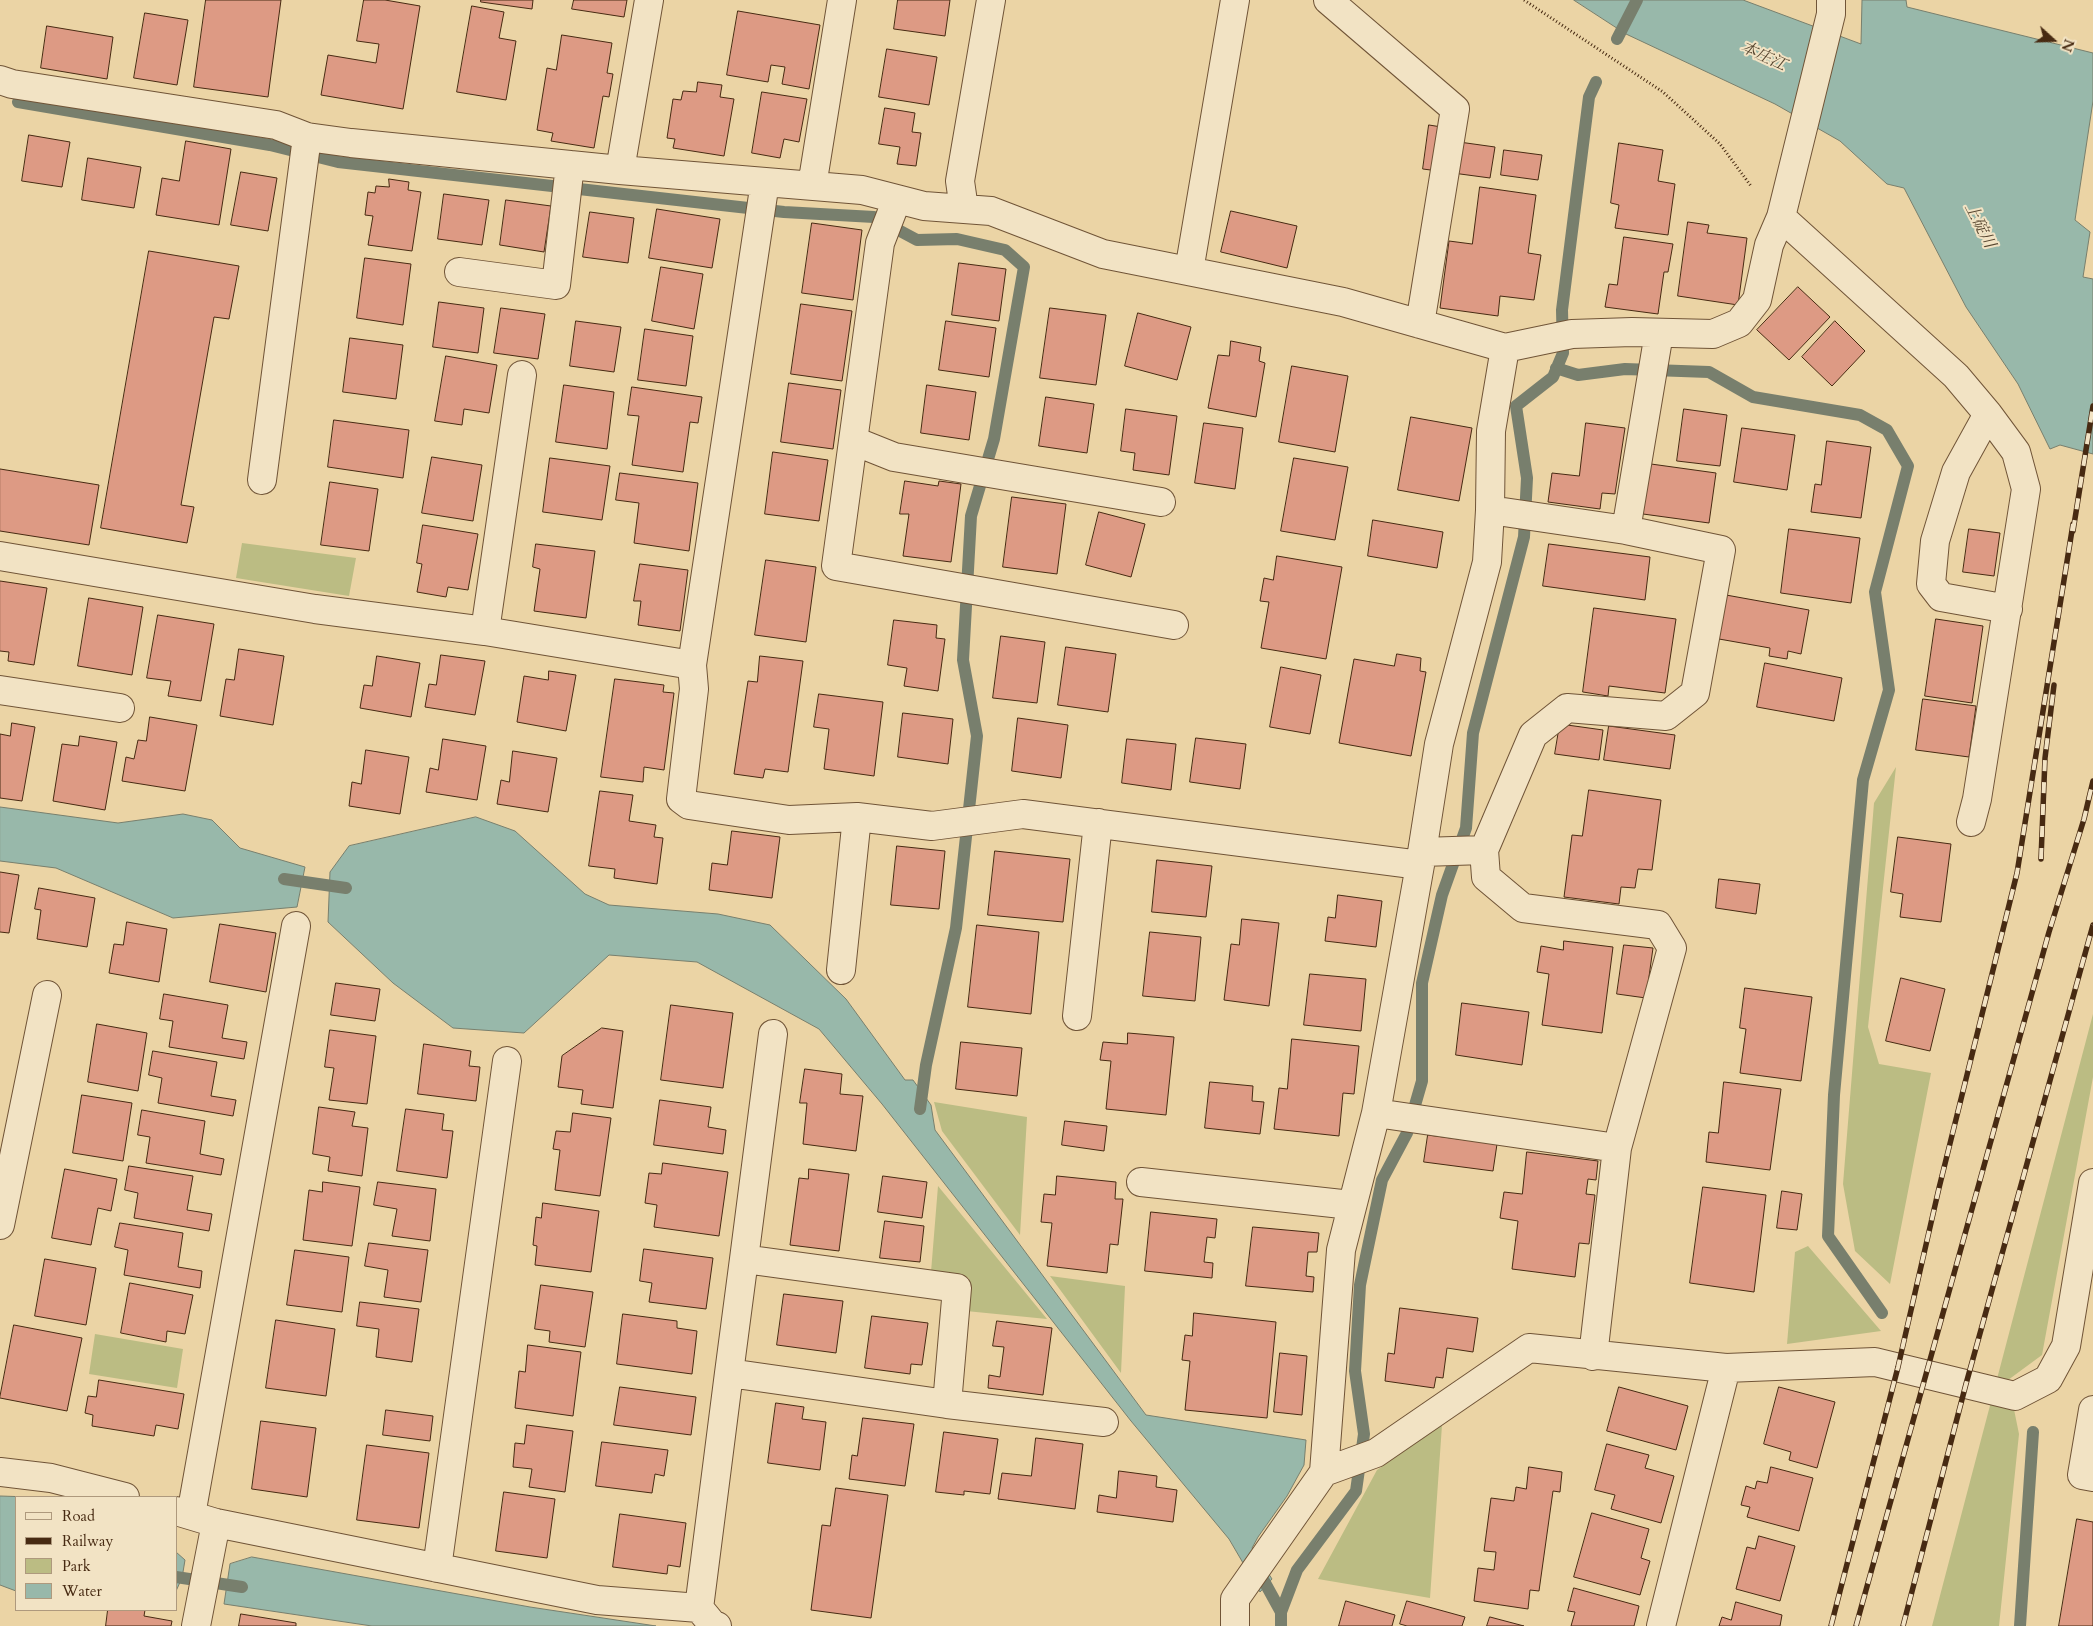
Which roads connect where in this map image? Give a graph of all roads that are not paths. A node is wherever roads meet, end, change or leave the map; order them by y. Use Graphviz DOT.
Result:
graph roads {
  1 [pos="649,0"];
  2 [pos="842,0"];
  3 [pos="991,0"];
  4 [pos="1235,0"];
  5 [pos="1328,0"];
  6 [pos="1831,7"];
  7 [pos="0,80"];
  8 [pos="305,150"];
  9 [pos="620,170"];
  10 [pos="568,179"];
  11 [pos="812,186"];
  12 [pos="764,188"];
  13 [pos="895,205"];
  14 [pos="964,209"];
  15 [pos="1781,218"];
  16 [pos="1189,271"];
  17 [pos="459,272"];
  18 [pos="1420,324"];
  19 [pos="1659,332"];
  20 [pos="1505,348"];
  21 [pos="522,375"];
  22 [pos="1988,414"];
  23 [pos="854,441"];
  24 [pos="262,480"];
  25 [pos="1161,502"];
  26 [pos="1499,511"];
  27 [pos="1626,530"];
  28 [pos="0,556"];
  29 [pos="2008,609"];
  30 [pos="1174,625"];
  31 [pos="485,631"];
  32 [pos="692,665"];
  33 [pos="0,690"];
  34 [pos="120,708"];
  35 [pos="857,817"];
  36 [pos="1971,822"];
  37 [pos="1098,823"];
  38 [pos="1478,851"];
  39 [pos="1427,856"];
  40 [pos="296,926"];
  41 [pos="841,970"];
  42 [pos="47,995"];
  43 [pos="1077,1016"];
  44 [pos="773,1034"];
  45 [pos="507,1061"];
  46 [pos="1385,1115"];
  47 [pos="1617,1148"];
  48 [pos="1140,1182"];
  49 [pos="2093,1183"];
  50 [pos="1351,1206"];
  51 [pos="0,1225"];
  52 [pos="744,1259"];
  53 [pos="1593,1356"];
  54 [pos="1726,1368"];
  55 [pos="729,1373"];
  56 [pos="947,1404"];
  57 [pos="2093,1410"];
  58 [pos="1104,1422"];
  59 [pos="1335,1468"];
  60 [pos="0,1472"];
  61 [pos="2093,1477"];
  62 [pos="120,1496"];
  63 [pos="195,1516"];
  64 [pos="437,1568"];
  65 [pos="197,1617"];
  66 [pos="708,1617"];
  67 [pos="1235,1626"];
  68 [pos="1661,1626"];
  1 -- 9 [label="street"];
  2 -- 11 [label="street"];
  3 -- 14 [label="street"];
  4 -- 16 [label="street"];
  5 -- 18 [label="street"];
  6 -- 15 [label="street"];
  7 -- 8 [label="street"];
  8 -- 10 [label="street"];
  8 -- 24 [label="street"];
  9 -- 10 [label="street"];
  9 -- 12 [label="street"];
  10 -- 17 [label="street"];
  11 -- 12 [label="street"];
  11 -- 13 [label="street"];
  12 -- 32 [label="street"];
  13 -- 14 [label="street"];
  13 -- 23 [label="street"];
  14 -- 16 [label="street"];
  15 -- 19 [label="street"];
  15 -- 22 [label="street"];
  16 -- 18 [label="street"];
  18 -- 20 [label="street"];
  19 -- 20 [label="street"];
  19 -- 27 [label="street"];
  20 -- 26 [label="street"];
  21 -- 31 [label="street"];
  22 -- 29 [label="street"];
  22 -- 29 [label="street"];
  23 -- 25 [label="street"];
  23 -- 30 [label="street"];
  26 -- 27 [label="street"];
  26 -- 39 [label="street"];
  27 -- 38 [label="street"];
  28 -- 31 [label="street"];
  29 -- 36 [label="street"];
  31 -- 32 [label="street"];
  32 -- 35 [label="street"];
  33 -- 34 [label="street"];
  35 -- 37 [label="street"];
  35 -- 41 [label="street"];
  37 -- 39 [label="street"];
  37 -- 43 [label="street"];
  38 -- 39 [label="street"];
  38 -- 47 [label="street"];
  39 -- 46 [label="street"];
  40 -- 63 [label="street"];
  42 -- 51 [label="street"];
  44 -- 52 [label="street"];
  45 -- 64 [label="street"];
  46 -- 47 [label="street"];
  46 -- 50 [label="street"];
  47 -- 53 [label="street"];
  48 -- 50 [label="street"];
  49 -- 54 [label="street"];
  50 -- 59 [label="street"];
  52 -- 55 [label="street"];
  52 -- 56 [label="street"];
  53 -- 54 [label="street"];
  53 -- 59 [label="street"];
  54 -- 68 [label="street"];
  55 -- 56 [label="street"];
  55 -- 66 [label="street"];
  56 -- 58 [label="street"];
  57 -- 61 [label="street"];
  59 -- 67 [label="street"];
  60 -- 62 [label="street"];
  63 -- 64 [label="street"];
  63 -- 65 [label="street"];
  64 -- 66 [label="street"];
}
